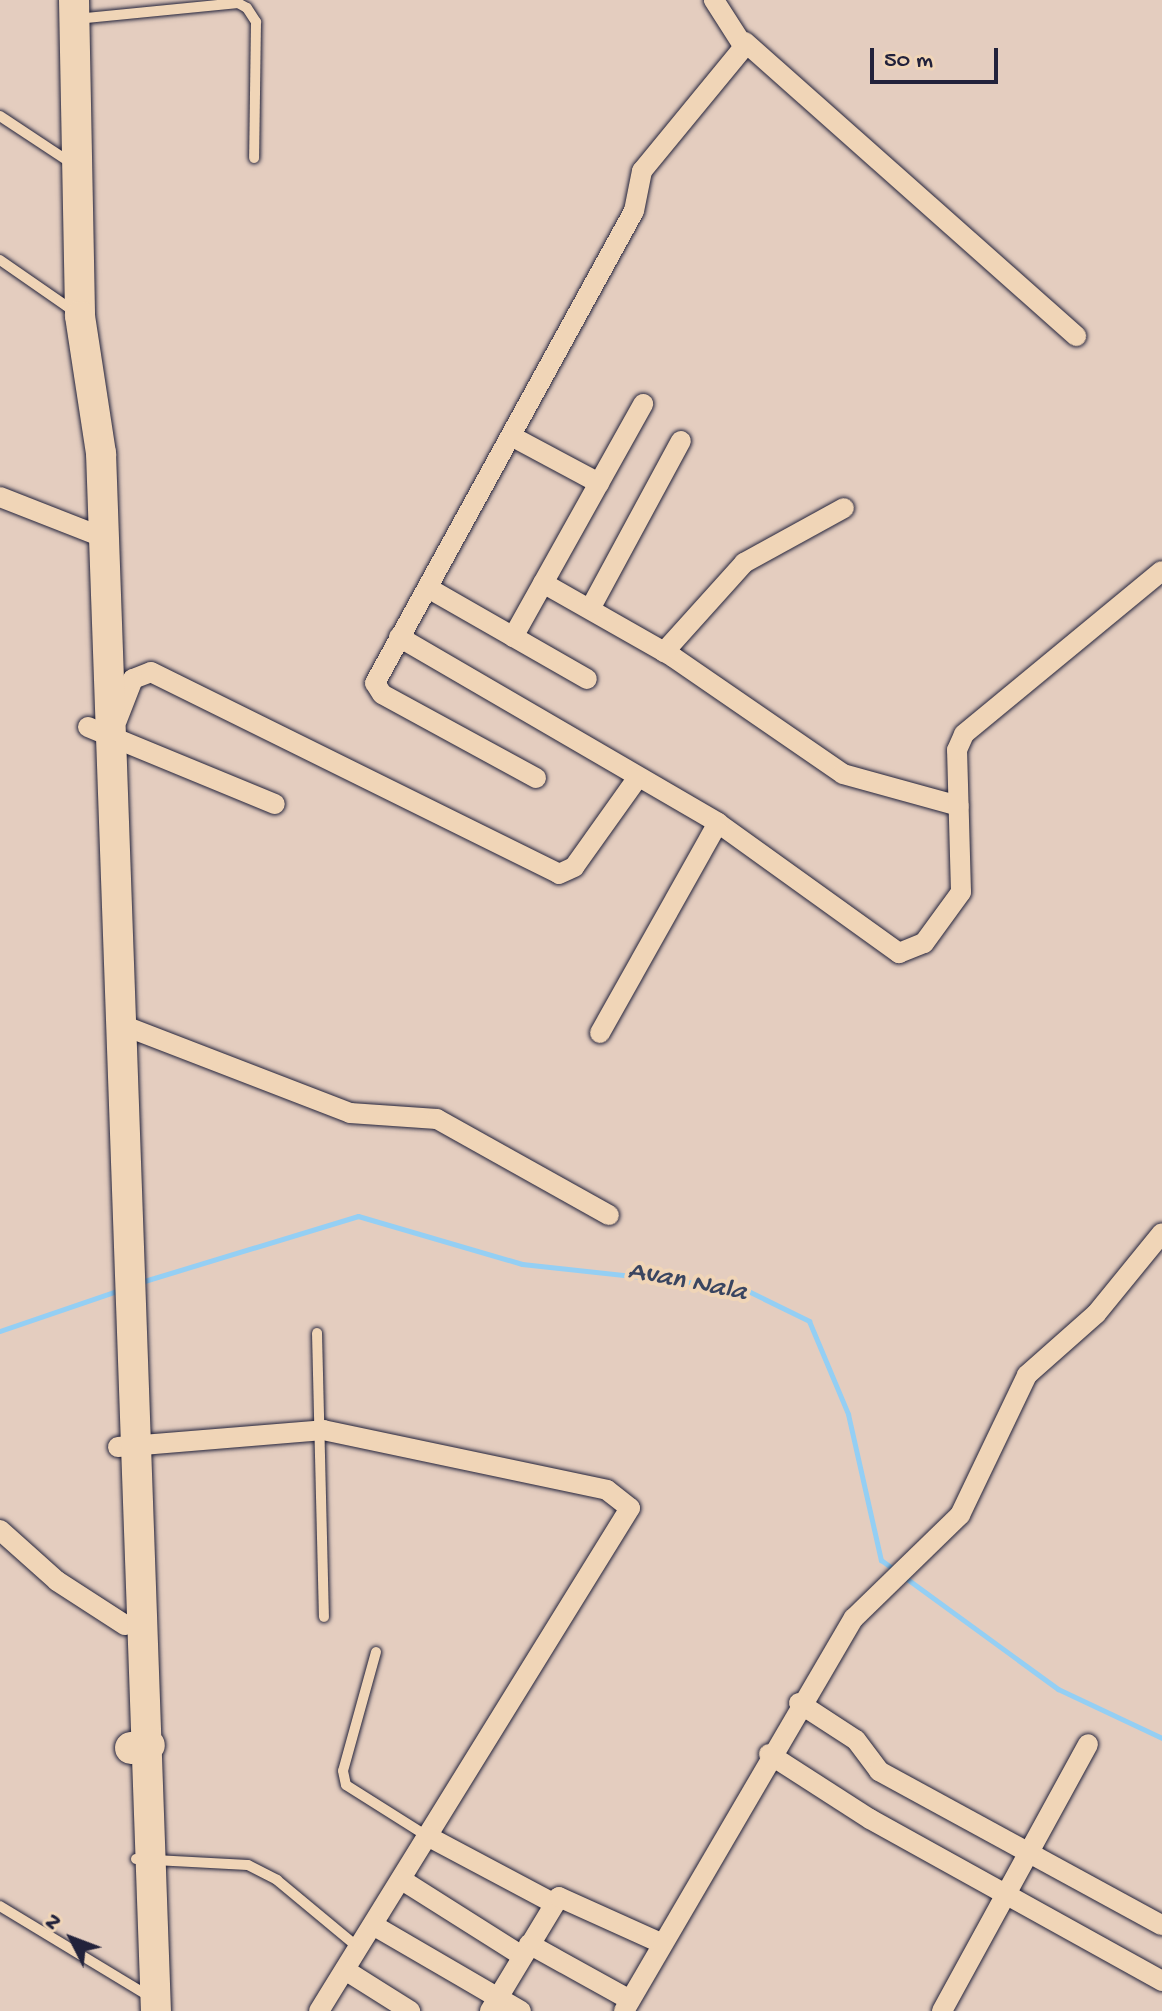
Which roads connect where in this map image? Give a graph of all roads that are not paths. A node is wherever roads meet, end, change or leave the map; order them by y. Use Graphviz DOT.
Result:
graph roads {
  1 [pos="714,0"];
  2 [pos="74,10"];
  3 [pos="745,42"];
  4 [pos="0,116"];
  5 [pos="254,158"];
  6 [pos="76,166"];
  7 [pos="0,260"];
  8 [pos="80,316"];
  9 [pos="1076,336"];
  10 [pos="643,404"];
  11 [pos="511,436"];
  12 [pos="681,441"];
  13 [pos="599,483"];
  14 [pos="0,497"];
  15 [pos="844,508"];
  16 [pos="94,534"];
  17 [pos="1162,571"];
  18 [pos="543,583"];
  19 [pos="428,588"];
  20 [pos="590,609"];
  21 [pos="399,637"];
  22 [pos="513,637"];
  23 [pos="664,652"];
  24 [pos="587,679"];
  25 [pos="103,731"];
  26 [pos="536,778"];
  27 [pos="636,780"];
  28 [pos="275,804"];
  29 [pos="959,806"];
  30 [pos="718,823"];
  31 [pos="117,1023"];
  32 [pos="600,1033"];
  33 [pos="609,1215"];
  34 [pos="117,1229"];
  35 [pos="1162,1233"];
  36 [pos="317,1333"];
  37 [pos="318,1430"];
  38 [pos="126,1446"];
  39 [pos="0,1530"];
  40 [pos="324,1617"];
  41 [pos="125,1625"];
  42 [pos="376,1652"];
  43 [pos="799,1703"];
  44 [pos="1088,1744"];
  45 [pos="140,1746"];
  46 [pos="769,1754"];
  47 [pos="429,1837"];
  48 [pos="1026,1857"];
  49 [pos="144,1859"];
  50 [pos="402,1880"];
  51 [pos="1006,1893"];
  52 [pos="553,1903"];
  53 [pos="0,1906"];
  54 [pos="373,1925"];
  55 [pos="1162,1925"];
  56 [pos="661,1943"];
  57 [pos="359,1948"];
  58 [pos="526,1950"];
  59 [pos="345,1970"];
  60 [pos="1162,1981"];
  61 [pos="147,2003"];
  62 [pos="494,2005"];
  63 [pos="627,2005"];
  64 [pos="319,2011"];
  65 [pos="410,2011"];
  66 [pos="521,2011"];
  67 [pos="942,2011"];
  1 -- 3 [label="street"];
  2 -- 5 [label="lane"];
  2 -- 6 [label="main road"];
  3 -- 9 [label="street"];
  3 -- 11 [label="street"];
  4 -- 6 [label="lane"];
  6 -- 8 [label="main road"];
  7 -- 8 [label="lane"];
  8 -- 16 [label="main road"];
  10 -- 13 [label="street"];
  11 -- 13 [label="street"];
  11 -- 19 [label="street"];
  12 -- 20 [label="street"];
  13 -- 18 [label="street"];
  14 -- 16 [label="street"];
  15 -- 23 [label="street"];
  16 -- 25 [label="main road"];
  17 -- 29 [label="street"];
  18 -- 20 [label="street"];
  18 -- 22 [label="street"];
  19 -- 21 [label="street"];
  19 -- 22 [label="street"];
  20 -- 23 [label="street"];
  21 -- 26 [label="street"];
  21 -- 27 [label="street"];
  22 -- 24 [label="street"];
  23 -- 29 [label="street"];
  25 -- 27 [label="street"];
  25 -- 28 [label="street"];
  25 -- 31 [label="main road"];
  25 -- 34 [label="main road"];
  27 -- 30 [label="street"];
  29 -- 30 [label="street"];
  30 -- 32 [label="street"];
  31 -- 33 [label="street"];
  31 -- 34 [label="main road"];
  34 -- 38 [label="main road"];
  35 -- 43 [label="street"];
  36 -- 37 [label="lane"];
  37 -- 38 [label="street"];
  37 -- 40 [label="lane"];
  37 -- 47 [label="street"];
  38 -- 41 [label="main road"];
  38 -- 45 [label="main road"];
  39 -- 41 [label="street"];
  41 -- 45 [label="main road"];
  42 -- 47 [label="lane"];
  43 -- 46 [label="street"];
  43 -- 48 [label="street"];
  44 -- 48 [label="street"];
  45 -- 49 [label="main road"];
  46 -- 51 [label="street"];
  46 -- 56 [label="street"];
  47 -- 50 [label="street"];
  47 -- 52 [label="street"];
  48 -- 51 [label="street"];
  48 -- 55 [label="street"];
  49 -- 57 [label="lane"];
  49 -- 61 [label="main road"];
  50 -- 54 [label="street"];
  50 -- 58 [label="street"];
  51 -- 60 [label="street"];
  51 -- 67 [label="street"];
  52 -- 56 [label="street"];
  52 -- 58 [label="street"];
  53 -- 61 [label="lane"];
  54 -- 57 [label="street"];
  54 -- 62 [label="street"];
  56 -- 63 [label="street"];
  57 -- 59 [label="street"];
  58 -- 62 [label="street"];
  58 -- 63 [label="street"];
  59 -- 64 [label="street"];
  59 -- 65 [label="street"];
  62 -- 66 [label="street"];
}
